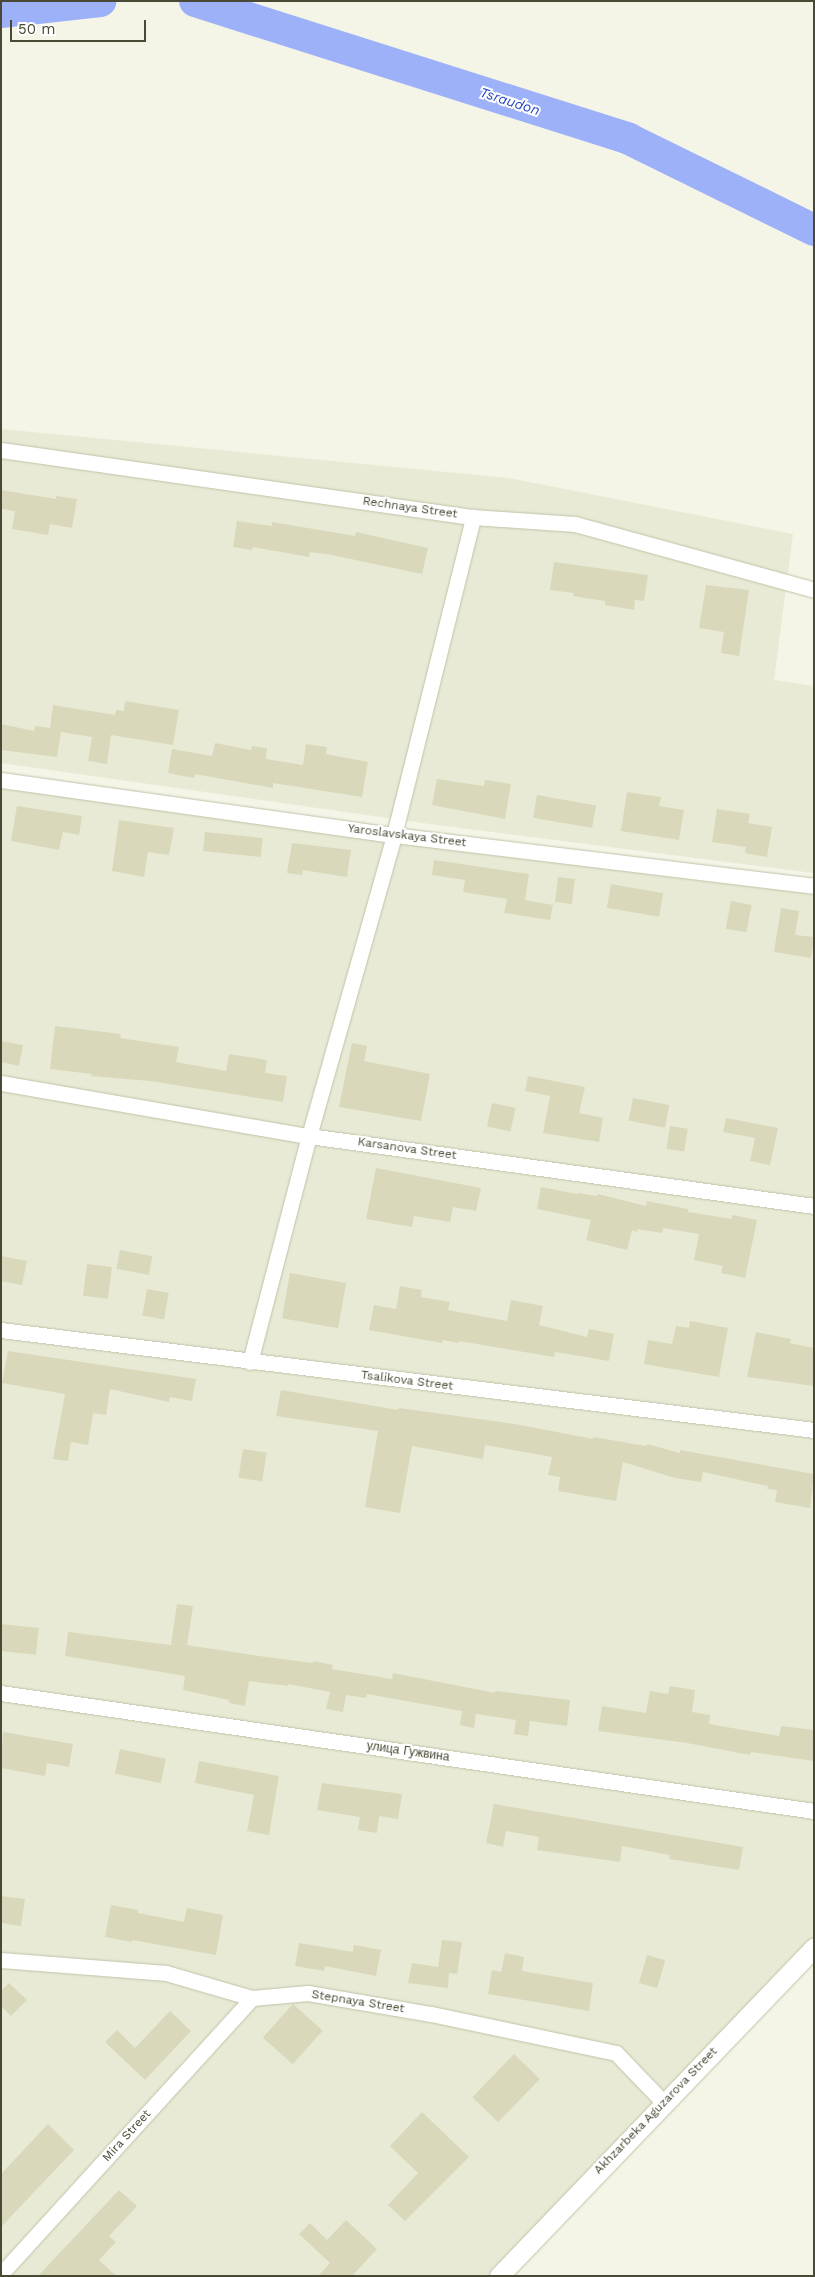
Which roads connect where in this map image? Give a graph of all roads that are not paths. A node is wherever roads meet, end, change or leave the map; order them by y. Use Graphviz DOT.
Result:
graph roads {
  1 [pos="1,450"];
  2 [pos="473,517"];
  3 [pos="814,590"];
  4 [pos="1,780"];
  5 [pos="394,835"];
  6 [pos="814,886"];
  7 [pos="1,1083"];
  8 [pos="309,1136"];
  9 [pos="814,1206"];
  10 [pos="1,1330"];
  11 [pos="250,1362"];
  12 [pos="814,1430"];
  13 [pos="1,1693"];
  14 [pos="814,1811"];
  15 [pos="814,1947"];
  16 [pos="1,1960"];
  17 [pos="252,1998"];
  18 [pos="664,2103"];
  19 [pos="1,2274"];
  20 [pos="499,2276"];
  1 -- 2 [label="street, Rechnaya Street"];
  2 -- 3 [label="street, Rechnaya Street"];
  2 -- 5 [label="street"];
  4 -- 5 [label="street, Yaroslavskaya Street"];
  5 -- 6 [label="street, Yaroslavskaya Street"];
  5 -- 8 [label="street"];
  7 -- 8 [label="street, Karsanova Street"];
  8 -- 9 [label="street, Karsanova Street"];
  8 -- 11 [label="street"];
  10 -- 11 [label="street, Tsalikova Street"];
  11 -- 12 [label="street, Tsalikova Street"];
  13 -- 14 [label="street, улица Гужвина"];
  15 -- 18 [label="street, Akhzarbeka Aguzarova Street"];
  16 -- 17 [label="street, Stepnaya Street"];
  17 -- 18 [label="street, Stepnaya Street"];
  17 -- 19 [label="street, Mira Street"];
  18 -- 20 [label="street, Akhzarbeka Aguzarova Street"];
}
